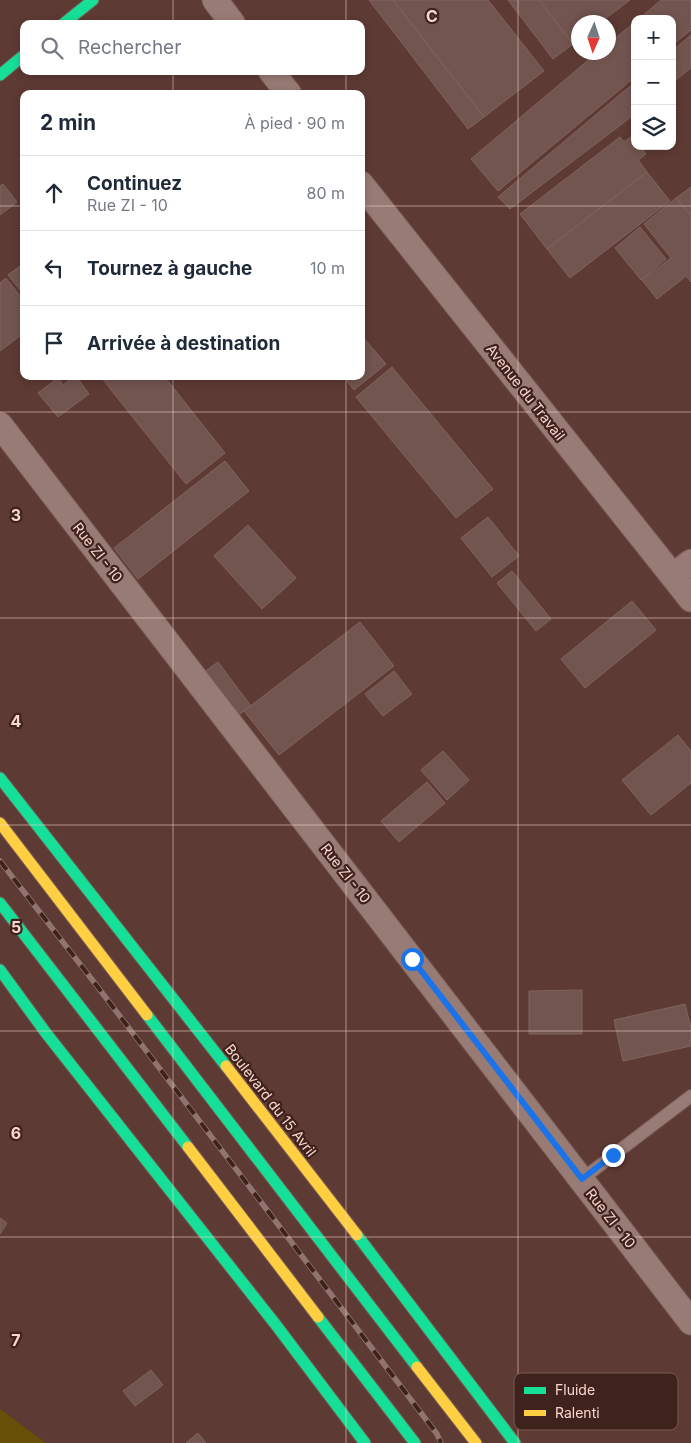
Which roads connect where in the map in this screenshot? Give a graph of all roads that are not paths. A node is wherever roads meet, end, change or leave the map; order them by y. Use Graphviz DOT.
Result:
graph roads {
  1 [pos="93,0"];
  2 [pos="215,0"];
  3 [pos="68,20"];
  4 [pos="231,20"];
  5 [pos="20,59"];
  6 [pos="0,75"];
  7 [pos="274,75"];
  8 [pos="286,90"];
  9 [pos="365,189"];
  10 [pos="0,425"];
  11 [pos="682,569"];
  12 [pos="691,599"];
  13 [pos="0,778"];
  14 [pos="0,823"];
  15 [pos="0,903"];
  16 [pos="0,970"];
  17 [pos="691,1096"];
  18 [pos="582,1179"];
  19 [pos="691,1322"];
  20 [pos="364,1443"];
  21 [pos="415,1443"];
  22 [pos="476,1443"];
  23 [pos="514,1443"];
  1 -- 3 [label="main road"];
  2 -- 4 [label="street"];
  5 -- 6 [label="main road"];
  7 -- 8 [label="street"];
  9 -- 11 [label="street, Avenue du Travail"];
  10 -- 18 [label="street, Rue ZI - 10"];
  11 -- 12 [label="street, Avenue du Travail"];
  13 -- 23 [label="main road, Boulevard du 15 Avril"];
  14 -- 22 [label="main road"];
  15 -- 21 [label="main road"];
  16 -- 20 [label="main road"];
  17 -- 18 [label="lane"];
  18 -- 19 [label="street, Rue ZI - 10"];
}
